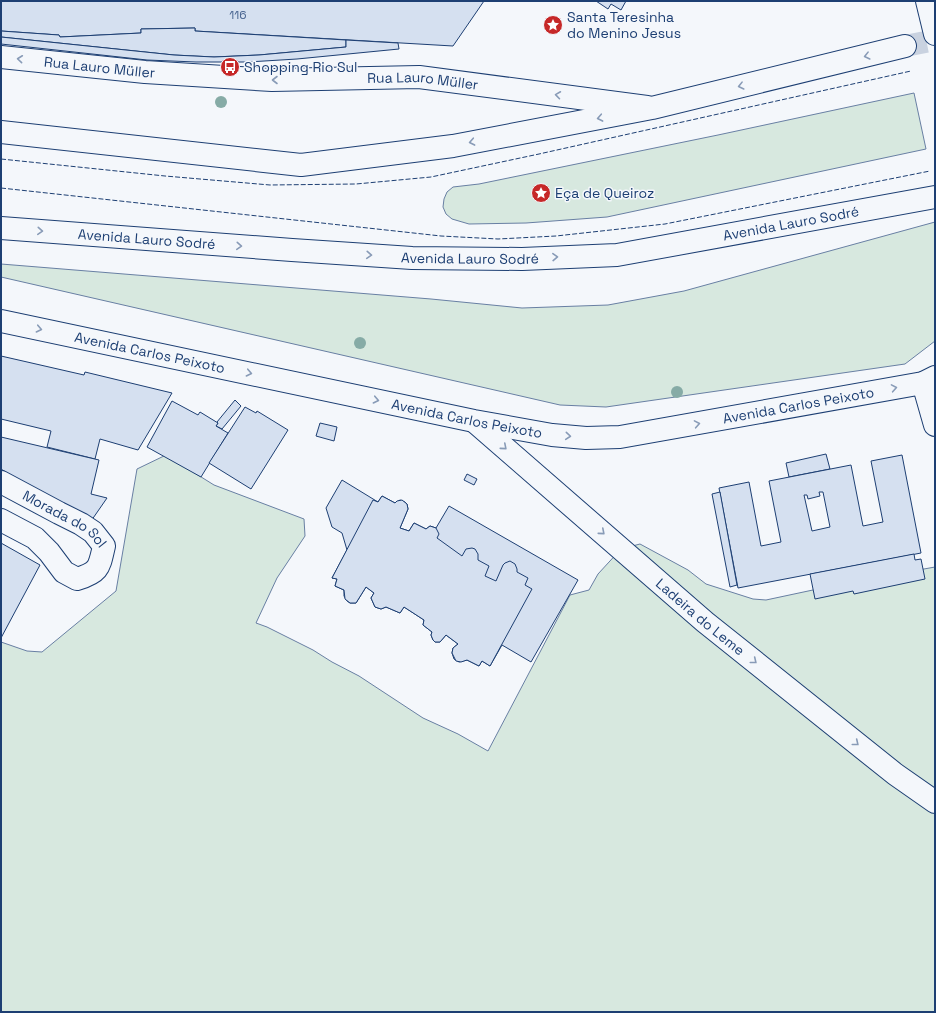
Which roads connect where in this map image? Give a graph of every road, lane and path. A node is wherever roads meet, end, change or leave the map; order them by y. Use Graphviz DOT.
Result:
graph roads {
  1 [pos="927,1"];
  2 [pos="935,34"];
  3 [pos="905,46"];
  4 [pos="1,57"];
  5 [pos="652,108"];
  6 [pos="1,132"];
  7 [pos="935,196"];
  8 [pos="1,228"];
  9 [pos="1,321"];
  10 [pos="929,380"];
  11 [pos="474,421"];
  12 [pos="935,425"];
  13 [pos="1,482"];
  14 [pos="1,520"];
  15 [pos="935,802"];
  1 -- 2 [label="main road"];
  3 -- 5 [label="main road, one-way"];
  5 -- 4 [label="main road, Rua Lauro Müller, one-way"];
  5 -- 6 [label="main road, one-way"];
  8 -- 7 [label="main road, Avenida Lauro Sodré, one-way"];
  9 -- 11 [label="main road, Avenida Carlos Peixoto, one-way"];
  11 -- 10 [label="main road, Avenida Carlos Peixoto, one-way"];
  10 -- 12 [label="main road"];
  11 -- 15 [label="main road, Ladeira do Leme, one-way"];
  13 -- 14 [label="main road, Morada do Sol"];
}
